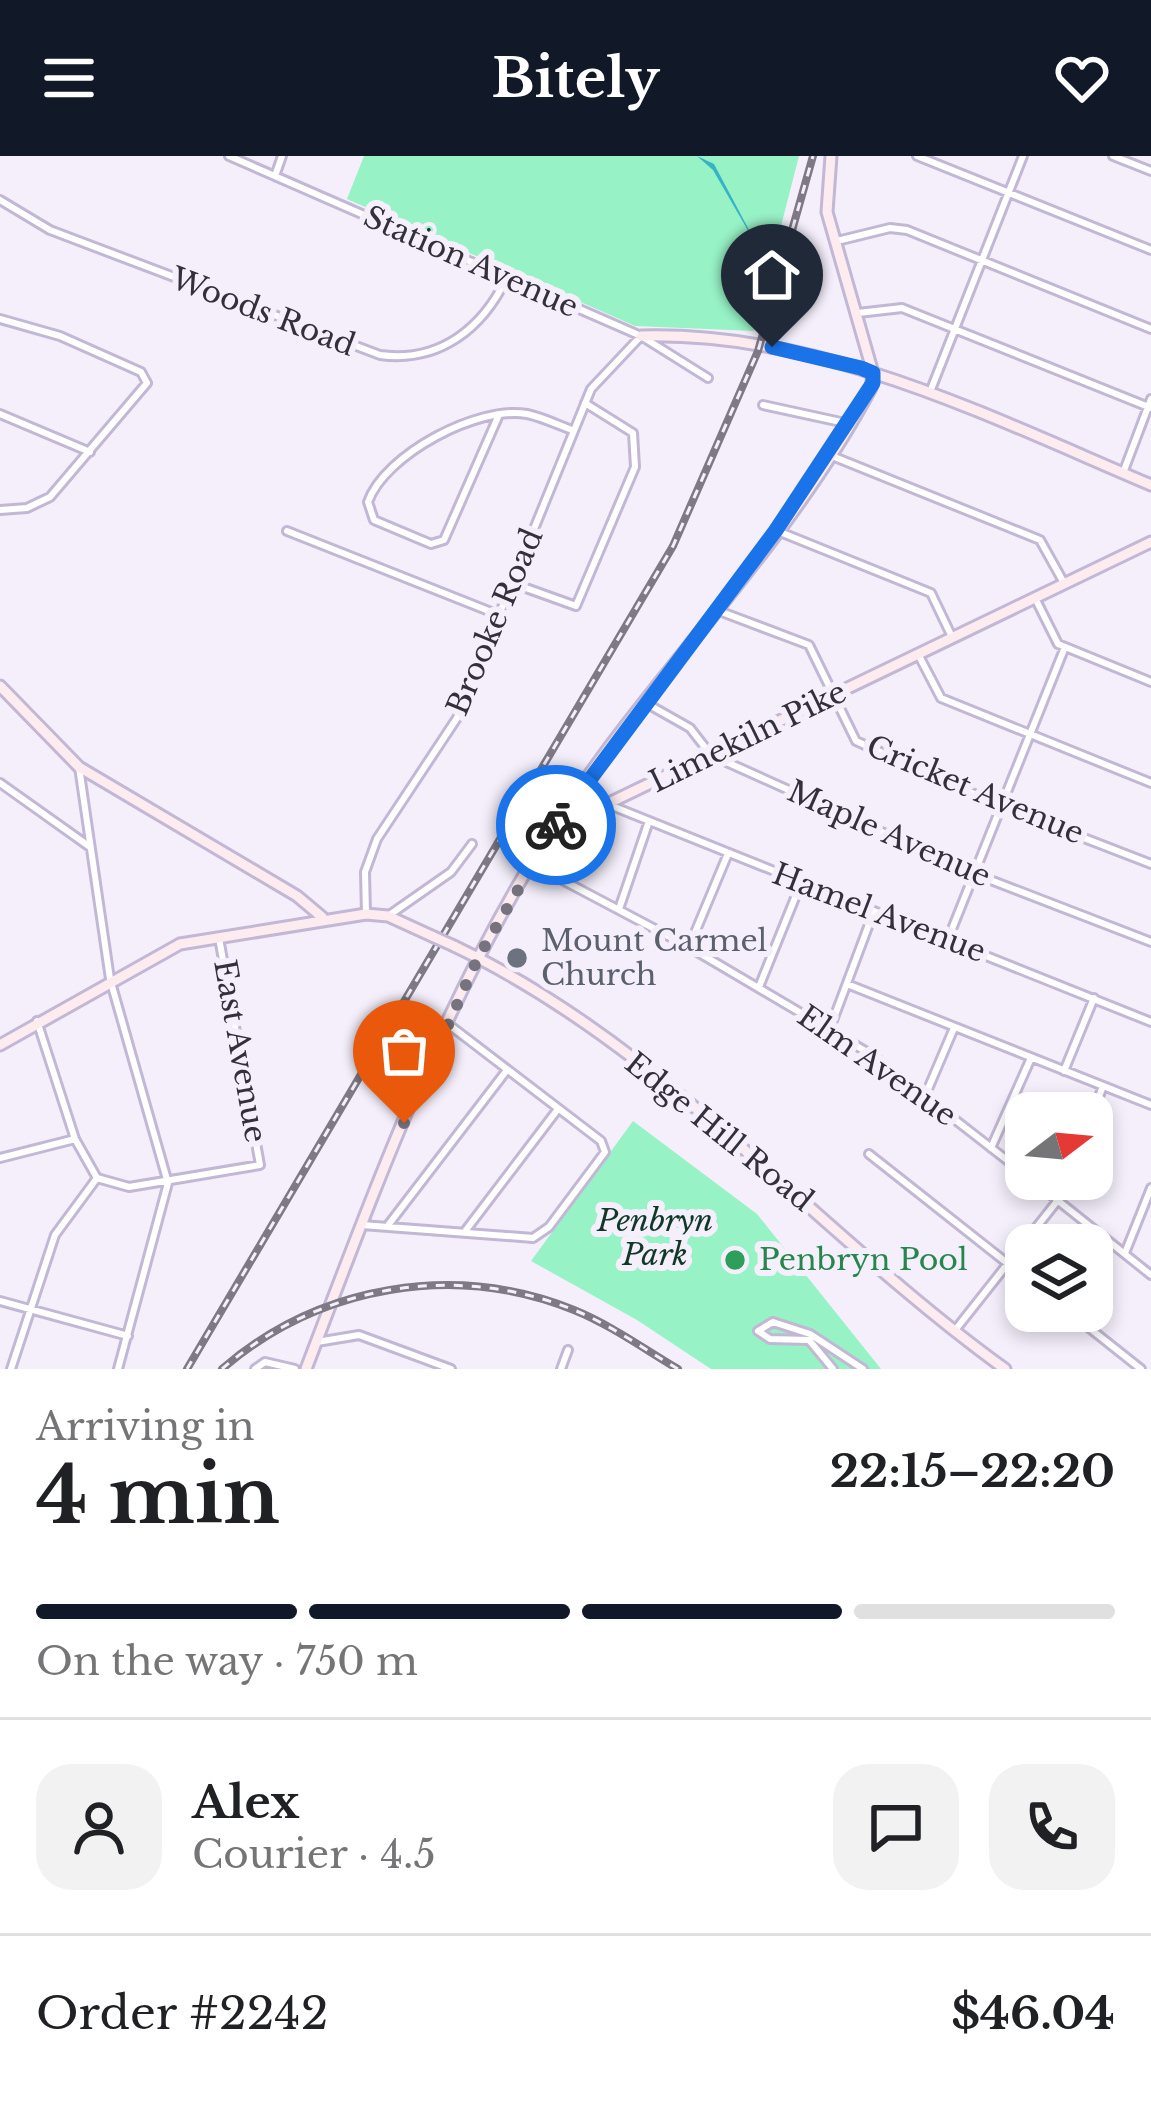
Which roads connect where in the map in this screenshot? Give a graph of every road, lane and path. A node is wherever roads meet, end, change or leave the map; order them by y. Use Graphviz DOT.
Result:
graph roads {
  1 [pos="229,156"];
  2 [pos="282,156"];
  3 [pos="831,156"];
  4 [pos="917,156"];
  5 [pos="1023,156"];
  6 [pos="1113,156"];
  7 [pos="1151,171"];
  8 [pos="275,176"];
  9 [pos="1008,192"];
  10 [pos="0,200"];
  11 [pos="833,242"];
  12 [pos="1151,250"];
  13 [pos="981,259"];
  14 [pos="507,277"];
  15 [pos="854,315"];
  16 [pos="0,319"];
  17 [pos="955,329"];
  18 [pos="1151,329"];
  19 [pos="641,336"];
  20 [pos="844,362"];
  21 [pos="873,373"];
  22 [pos="708,378"];
  23 [pos="929,395"];
  24 [pos="585,403"];
  25 [pos="1150,404"];
  26 [pos="763,405"];
  27 [pos="0,414"];
  28 [pos="498,417"];
  29 [pos="850,424"];
  30 [pos="573,431"];
  31 [pos="90,452"];
  32 [pos="829,454"];
  33 [pos="1123,473"];
  34 [pos="1151,484"];
  35 [pos="0,510"];
  36 [pos="776,530"];
  37 [pos="287,531"];
  38 [pos="1150,547"];
  39 [pos="512,583"];
  40 [pos="1064,583"];
  41 [pos="1035,598"];
  42 [pos="716,610"];
  43 [pos="502,616"];
  44 [pos="952,637"];
  45 [pos="1065,647"];
  46 [pos="918,655"];
  47 [pos="1151,682"];
  48 [pos="0,686"];
  49 [pos="833,695"];
  50 [pos="644,702"];
  51 [pos="1030,734"];
  52 [pos="711,755"];
  53 [pos="80,767"];
  54 [pos="0,783"];
  55 [pos="1151,783"];
  56 [pos="8,791"];
  57 [pos="0,800"];
  58 [pos="608,804"];
  59 [pos="1001,806"];
  60 [pos="649,821"];
  61 [pos="472,844"];
  62 [pos="543,845"];
  63 [pos="90,847"];
  64 [pos="727,855"];
  65 [pos="1151,864"];
  66 [pos="532,865"];
  67 [pos="975,874"];
  68 [pos="801,883"];
  69 [pos="619,909"];
  70 [pos="874,911"];
  71 [pos="366,914"];
  72 [pos="388,916"];
  73 [pos="322,917"];
  74 [pos="491,936"];
  75 [pos="219,938"];
  76 [pos="949,938"];
  77 [pos="1151,942"];
  78 [pos="456,947"];
  79 [pos="689,947"];
  80 [pos="478,958"];
  81 [pos="110,979"];
  82 [pos="847,984"];
  83 [pos="759,987"];
  84 [pos="1094,998"];
  85 [pos="1150,1020"];
  86 [pos="37,1021"];
  87 [pos="448,1024"];
  88 [pos="954,1028"];
  89 [pos="829,1030"];
  90 [pos="0,1045"];
  91 [pos="1031,1058"];
  92 [pos="507,1070"];
  93 [pos="1064,1071"];
  94 [pos="1103,1086"];
  95 [pos="1101,1092"];
  96 [pos="926,1096"];
  97 [pos="1151,1105"];
  98 [pos="558,1109"];
  99 [pos="75,1139"];
  100 [pos="991,1148"];
  101 [pos="869,1154"];
  102 [pos="0,1158"];
  103 [pos="1005,1159"];
  104 [pos="97,1178"];
  105 [pos="168,1183"];
  106 [pos="1151,1188"];
  107 [pos="1058,1200"];
  108 [pos="1040,1224"];
  109 [pos="362,1225"];
  110 [pos="387,1226"];
  111 [pos="465,1231"];
  112 [pos="1125,1253"];
  113 [pos="1005,1261"];
  114 [pos="1005,1269"];
  115 [pos="1151,1274"];
  116 [pos="0,1301"];
  117 [pos="28,1308"];
  118 [pos="954,1332"];
  119 [pos="1094,1332"];
  120 [pos="128,1336"];
  121 [pos="316,1342"];
  122 [pos="568,1350"];
  123 [pos="11,1369"];
  124 [pos="118,1369"];
  125 [pos="255,1369"];
  126 [pos="295,1369"];
  127 [pos="306,1369"];
  128 [pos="451,1369"];
  129 [pos="561,1369"];
  130 [pos="833,1369"];
  131 [pos="862,1369"];
  132 [pos="1005,1369"];
  133 [pos="1141,1369"];
  1 -- 8 [label="street, Station Avenue"];
  2 -- 8 [label="street"];
  3 -- 11 [label="main road"];
  4 -- 9 [label="street"];
  5 -- 9 [label="street"];
  6 -- 7 [label="street"];
  8 -- 14 [label="street, Station Avenue"];
  9 -- 12 [label="street"];
  9 -- 13 [label="street"];
  10 -- 14 [label="street, Woods Road"];
  11 -- 13 [label="street"];
  11 -- 15 [label="main road"];
  13 -- 17 [label="street"];
  13 -- 18 [label="street"];
  14 -- 19 [label="street, Station Avenue"];
  15 -- 17 [label="street"];
  15 -- 20 [label="main road"];
  15 -- 21 [label="main road"];
  16 -- 31 [label="street"];
  17 -- 23 [label="street"];
  17 -- 25 [label="street"];
  19 -- 20 [label="main road"];
  19 -- 22 [label="street, Station Avenue"];
  19 -- 24 [label="street, Brooke Road"];
  20 -- 21 [label="main road"];
  21 -- 23 [label="main road"];
  21 -- 29 [label="main road"];
  23 -- 33 [label="main road"];
  24 -- 30 [label="street, Brooke Road"];
  24 -- 39 [label="street"];
  25 -- 33 [label="street"];
  26 -- 29 [label="street"];
  27 -- 31 [label="street"];
  28 -- 28 [label="street"];
  28 -- 30 [label="street"];
  29 -- 32 [label="main road"];
  30 -- 39 [label="street, Brooke Road"];
  31 -- 35 [label="street"];
  32 -- 36 [label="main road"];
  32 -- 40 [label="street"];
  33 -- 34 [label="main road"];
  36 -- 42 [label="main road"];
  36 -- 44 [label="street"];
  37 -- 43 [label="street"];
  38 -- 40 [label="main road, Limekiln Pike"];
  39 -- 43 [label="street, Brooke Road"];
  40 -- 41 [label="main road, Limekiln Pike"];
  41 -- 44 [label="main road, Limekiln Pike"];
  41 -- 45 [label="street"];
  42 -- 49 [label="street, Cricket Avenue"];
  42 -- 50 [label="main road"];
  43 -- 71 [label="street, Brooke Road"];
  44 -- 46 [label="main road, Limekiln Pike"];
  45 -- 47 [label="street"];
  45 -- 51 [label="street"];
  46 -- 49 [label="main road, Limekiln Pike"];
  46 -- 51 [label="street"];
  48 -- 53 [label="main road"];
  49 -- 52 [label="main road, Limekiln Pike"];
  49 -- 59 [label="street, Cricket Avenue"];
  50 -- 52 [label="street, Maple Avenue"];
  50 -- 62 [label="main road"];
  51 -- 55 [label="street"];
  51 -- 59 [label="street"];
  52 -- 58 [label="main road, Limekiln Pike"];
  52 -- 67 [label="street, Maple Avenue"];
  53 -- 63 [label="street"];
  53 -- 73 [label="main road"];
  54 -- 56 [label="street"];
  56 -- 57 [label="street"];
  56 -- 63 [label="street"];
  58 -- 60 [label="street, Hamel Avenue"];
  58 -- 62 [label="main road, Limekiln Pike"];
  59 -- 65 [label="street, Cricket Avenue"];
  59 -- 67 [label="street"];
  60 -- 64 [label="street, Hamel Avenue"];
  60 -- 69 [label="street"];
  61 -- 72 [label="street"];
  62 -- 66 [label="main road, Limekiln Pike"];
  63 -- 81 [label="street"];
  64 -- 68 [label="street, Hamel Avenue"];
  64 -- 79 [label="street"];
  66 -- 69 [label="street, Elm Avenue"];
  66 -- 74 [label="main road, Limekiln Pike"];
  67 -- 76 [label="street"];
  67 -- 77 [label="street, Maple Avenue"];
  68 -- 70 [label="street, Hamel Avenue"];
  68 -- 83 [label="street"];
  69 -- 79 [label="street, Elm Avenue"];
  70 -- 76 [label="street, Hamel Avenue"];
  70 -- 82 [label="street"];
  71 -- 72 [label="main road"];
  71 -- 73 [label="main road"];
  72 -- 78 [label="main road, bridge"];
  73 -- 75 [label="main road"];
  74 -- 78 [label="main road"];
  74 -- 80 [label="main road, Limekiln Pike"];
  75 -- 81 [label="main road"];
  75 -- 105 [label="street, East Avenue"];
  76 -- 84 [label="street, Hamel Avenue"];
  78 -- 80 [label="main road"];
  79 -- 83 [label="street, Elm Avenue"];
  80 -- 87 [label="main road, Limekiln Pike"];
  80 -- 118 [label="main road, Edge Hill Road"];
  81 -- 86 [label="main road"];
  81 -- 105 [label="street"];
  82 -- 88 [label="street"];
  82 -- 89 [label="street"];
  83 -- 89 [label="street, Elm Avenue"];
  84 -- 85 [label="street, Hamel Avenue"];
  84 -- 93 [label="street"];
  86 -- 90 [label="main road"];
  86 -- 99 [label="street"];
  87 -- 92 [label="street"];
  87 -- 109 [label="main road, Limekiln Pike"];
  88 -- 91 [label="street"];
  88 -- 96 [label="street"];
  89 -- 96 [label="street, Elm Avenue"];
  91 -- 93 [label="street"];
  91 -- 100 [label="street"];
  92 -- 98 [label="street"];
  92 -- 110 [label="street"];
  93 -- 94 [label="street"];
  94 -- 95 [label="street"];
  94 -- 97 [label="street"];
  96 -- 100 [label="street, Elm Avenue"];
  98 -- 111 [label="street"];
  98 -- 111 [label="street"];
  99 -- 102 [label="street"];
  99 -- 104 [label="street"];
  100 -- 103 [label="street, Elm Avenue"];
  101 -- 113 [label="street"];
  104 -- 105 [label="street"];
  104 -- 117 [label="street"];
  105 -- 120 [label="street"];
  106 -- 112 [label="street"];
  107 -- 108 [label="street"];
  107 -- 112 [label="street, Elm Avenue"];
  109 -- 110 [label="street"];
  109 -- 121 [label="main road, Limekiln Pike"];
  110 -- 111 [label="street"];
  112 -- 115 [label="street, Elm Avenue"];
  114 -- 118 [label="street"];
  116 -- 117 [label="street"];
  117 -- 120 [label="street"];
  117 -- 123 [label="street"];
  118 -- 132 [label="main road, Edge Hill Road"];
  119 -- 133 [label="street"];
  120 -- 124 [label="street"];
  121 -- 127 [label="main road, Limekiln Pike"];
  121 -- 128 [label="street"];
  122 -- 129 [label="street"];
  125 -- 126 [label="street"];
  130 -- 131 [label="street"];
}
